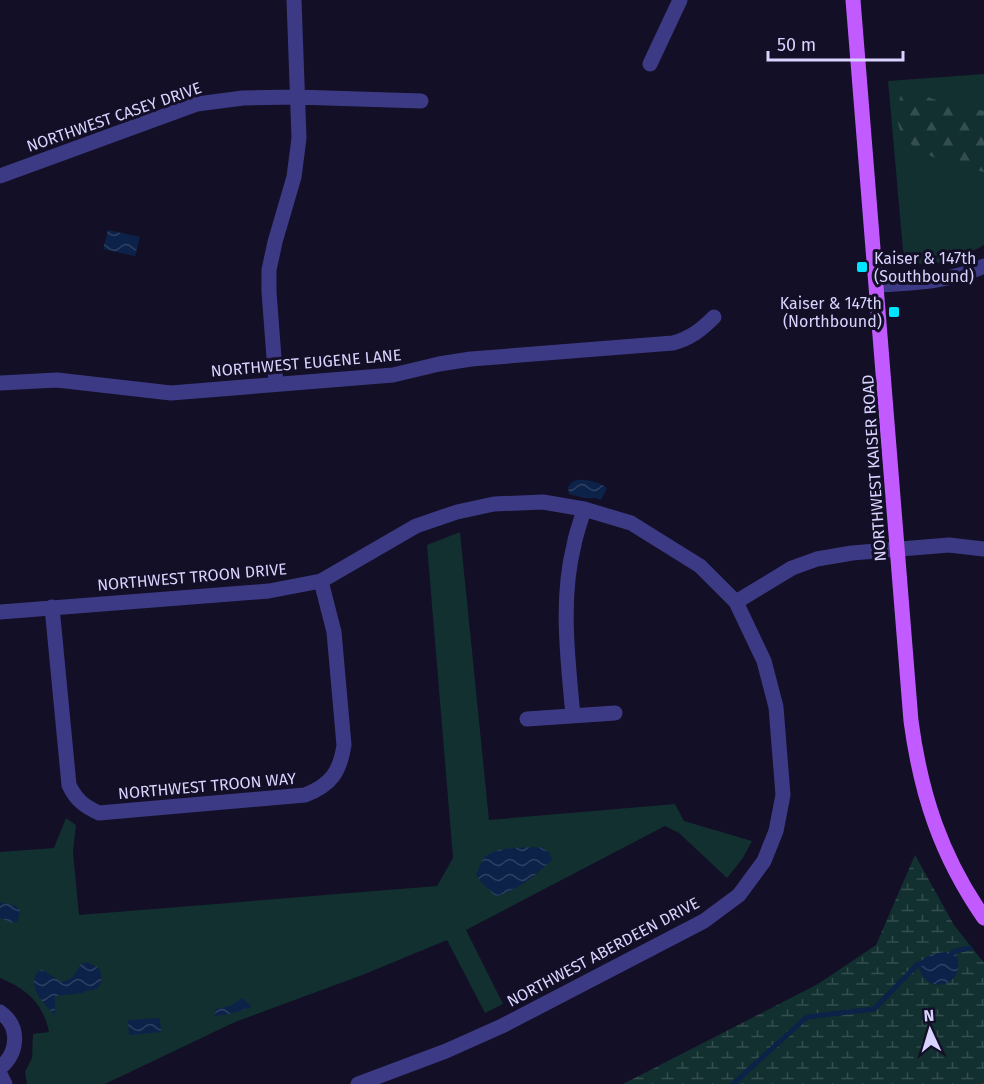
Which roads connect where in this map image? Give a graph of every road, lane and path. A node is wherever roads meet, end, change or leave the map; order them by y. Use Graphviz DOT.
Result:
graph roads {
  1 [pos="294,0"];
  2 [pos="680,0"];
  3 [pos="853,0"];
  4 [pos="650,64"];
  5 [pos="296,97"];
  6 [pos="421,101"];
  7 [pos="0,176"];
  8 [pos="984,266"];
  9 [pos="878,285"];
  10 [pos="714,317"];
  11 [pos="0,383"];
  12 [pos="276,384"];
  13 [pos="584,509"];
  14 [pos="899,549"];
  15 [pos="984,549"];
  16 [pos="321,581"];
  17 [pos="736,602"];
  18 [pos="52,607"];
  19 [pos="0,612"];
  20 [pos="615,713"];
  21 [pos="573,716"];
  22 [pos="527,719"];
  23 [pos="984,918"];
  24 [pos="0,1012"];
  25 [pos="0,1068"];
  26 [pos="0,1074"];
  27 [pos="5,1084"];
  28 [pos="358,1084"];
  1 -- 5 [label="street"];
  2 -- 4 [label="street"];
  3 -- 9 [label="main road, NORTHWEST KAISER ROAD"];
  5 -- 6 [label="street, NORTHWEST CASEY DRIVE"];
  5 -- 7 [label="street, NORTHWEST CASEY DRIVE"];
  5 -- 12 [label="street"];
  8 -- 9 [label="street"];
  9 -- 14 [label="main road, NORTHWEST KAISER ROAD"];
  10 -- 12 [label="street, NORTHWEST EUGENE LANE"];
  11 -- 12 [label="street, NORTHWEST EUGENE LANE"];
  13 -- 16 [label="street, NORTHWEST TROON DRIVE"];
  13 -- 17 [label="street, NORTHWEST TROON DRIVE"];
  13 -- 21 [label="street"];
  14 -- 15 [label="street"];
  14 -- 17 [label="street"];
  14 -- 23 [label="main road, NORTHWEST KAISER ROAD"];
  16 -- 18 [label="street, NORTHWEST TROON DRIVE"];
  16 -- 18 [label="street, NORTHWEST TROON WAY"];
  17 -- 28 [label="street, NORTHWEST ABERDEEN DRIVE"];
  18 -- 19 [label="street, NORTHWEST TROON DRIVE"];
  20 -- 21 [label="street"];
  21 -- 22 [label="street"];
  24 -- 25 [label="street"];
  26 -- 27 [label="street"];
}
